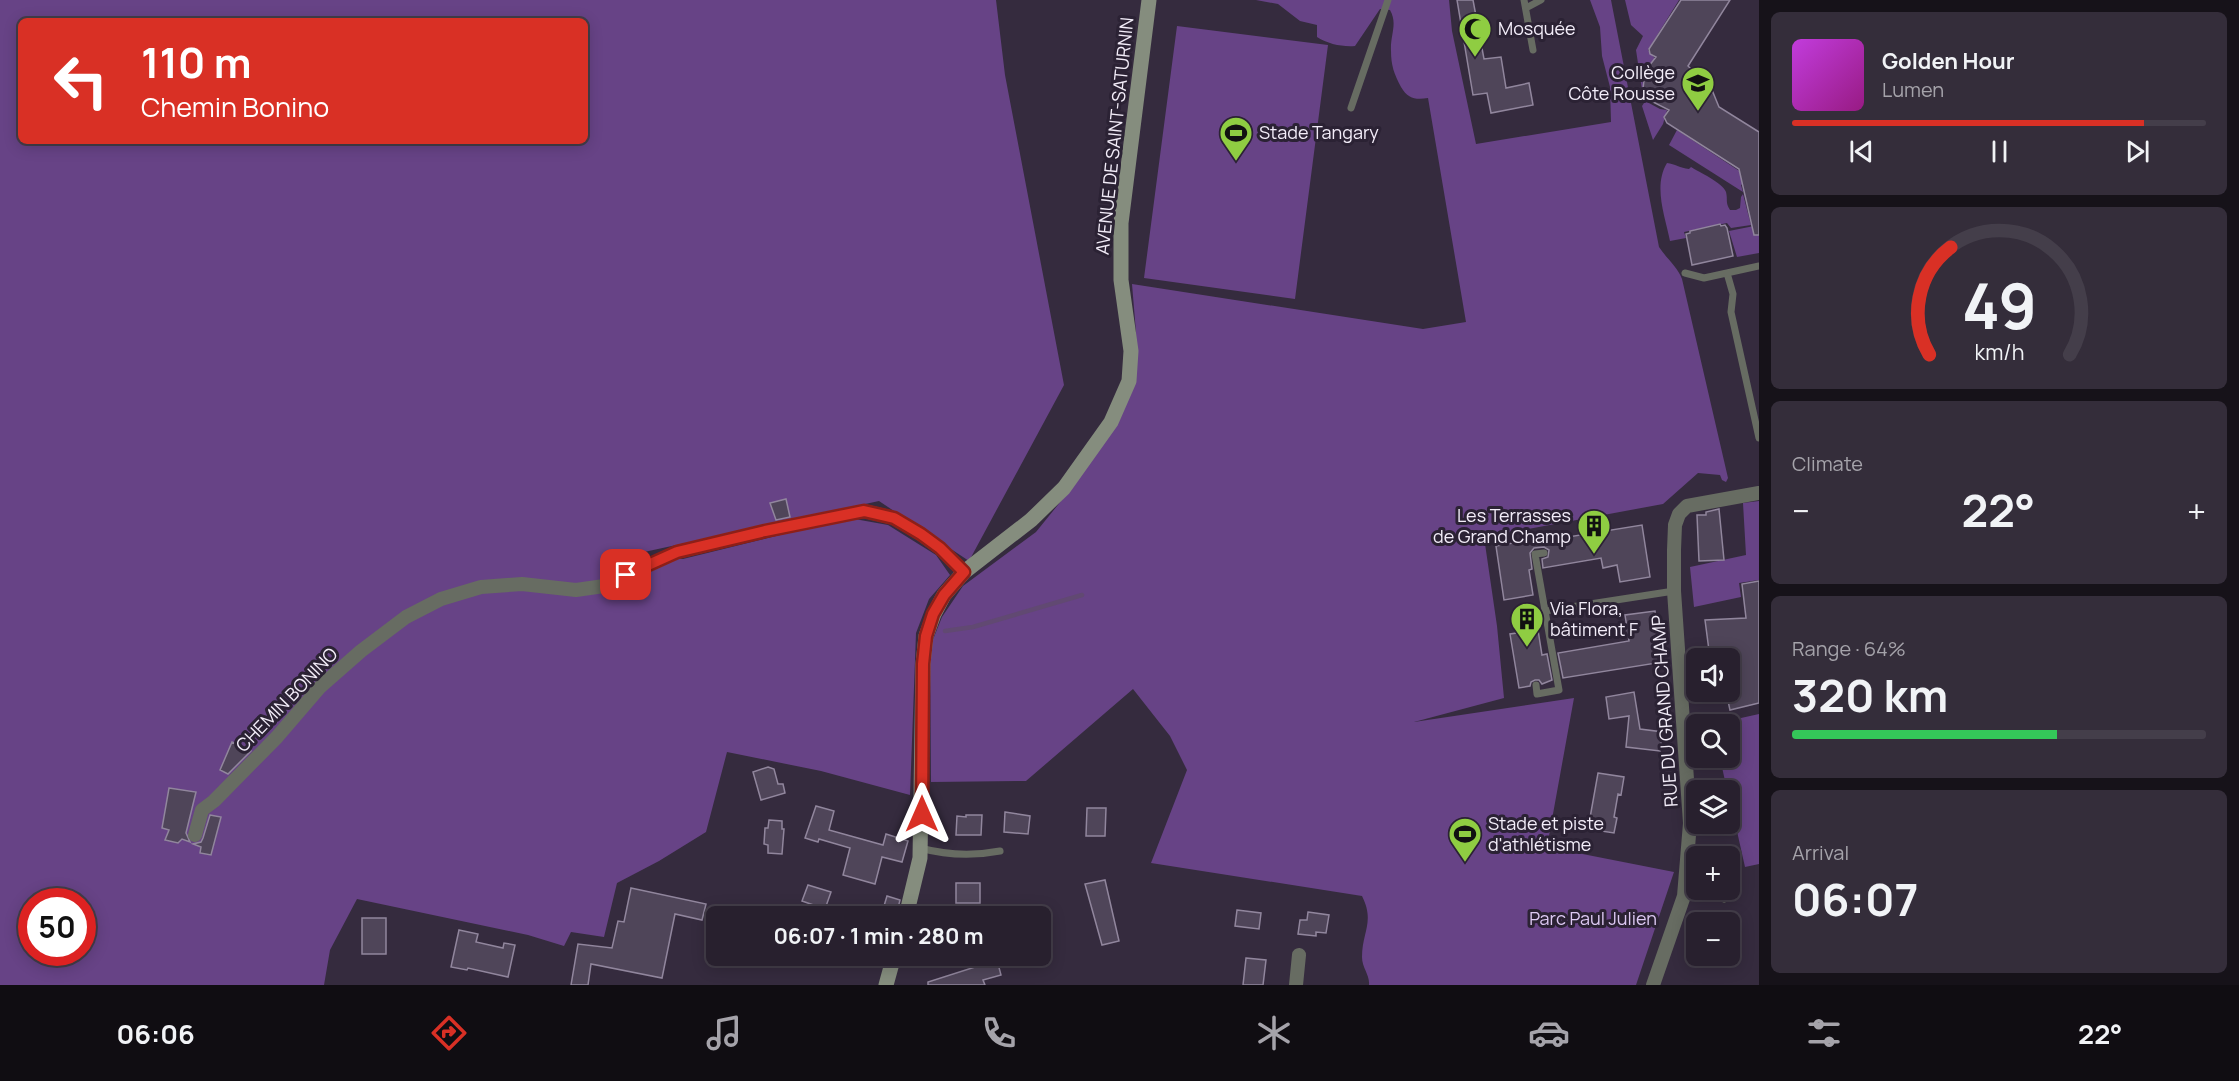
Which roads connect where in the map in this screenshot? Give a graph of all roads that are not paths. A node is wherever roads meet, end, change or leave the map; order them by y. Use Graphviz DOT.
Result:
graph roads {
  1 [pos="1149,0"];
  2 [pos="1388,0"];
  3 [pos="1541,0"];
  4 [pos="1525,4"];
  5 [pos="1533,50"];
  6 [pos="1351,108"];
  7 [pos="1759,266"];
  8 [pos="1684,273"];
  9 [pos="1727,273"];
  10 [pos="1759,438"];
  11 [pos="1759,493"];
  12 [pos="1544,553"];
  13 [pos="964,572"];
  14 [pos="1674,591"];
  15 [pos="1545,611"];
  16 [pos="1536,685"];
  17 [pos="195,835"];
  18 [pos="1689,846"];
  19 [pos="920,848"];
  20 [pos="1000,850"];
  21 [pos="1686,878"];
  22 [pos="910,906"];
  23 [pos="1299,955"];
  24 [pos="891,966"];
  25 [pos="886,985"];
  26 [pos="1296,985"];
  27 [pos="1653,985"];
  1 -- 13 [label="main road, AVENUE DE SAINT-SATURNIN"];
  2 -- 6 [label="lane"];
  3 -- 4 [label="lane"];
  4 -- 5 [label="lane"];
  7 -- 9 [label="lane"];
  8 -- 9 [label="lane"];
  9 -- 10 [label="lane"];
  11 -- 14 [label="street, RUE DU GRAND CHAMP"];
  12 -- 15 [label="lane"];
  13 -- 17 [label="street, CHEMIN BONINO"];
  13 -- 19 [label="main road, AVENUE DE SAINT-SATURNIN"];
  14 -- 15 [label="lane"];
  14 -- 18 [label="street, RUE DU GRAND CHAMP"];
  15 -- 16 [label="lane"];
  19 -- 20 [label="lane"];
  19 -- 22 [label="main road, AVENUE DE SAINT-SATURNIN"];
  21 -- 27 [label="street, RUE DU GRAND CHAMP"];
  23 -- 26 [label="street"];
  24 -- 25 [label="main road"];
}
